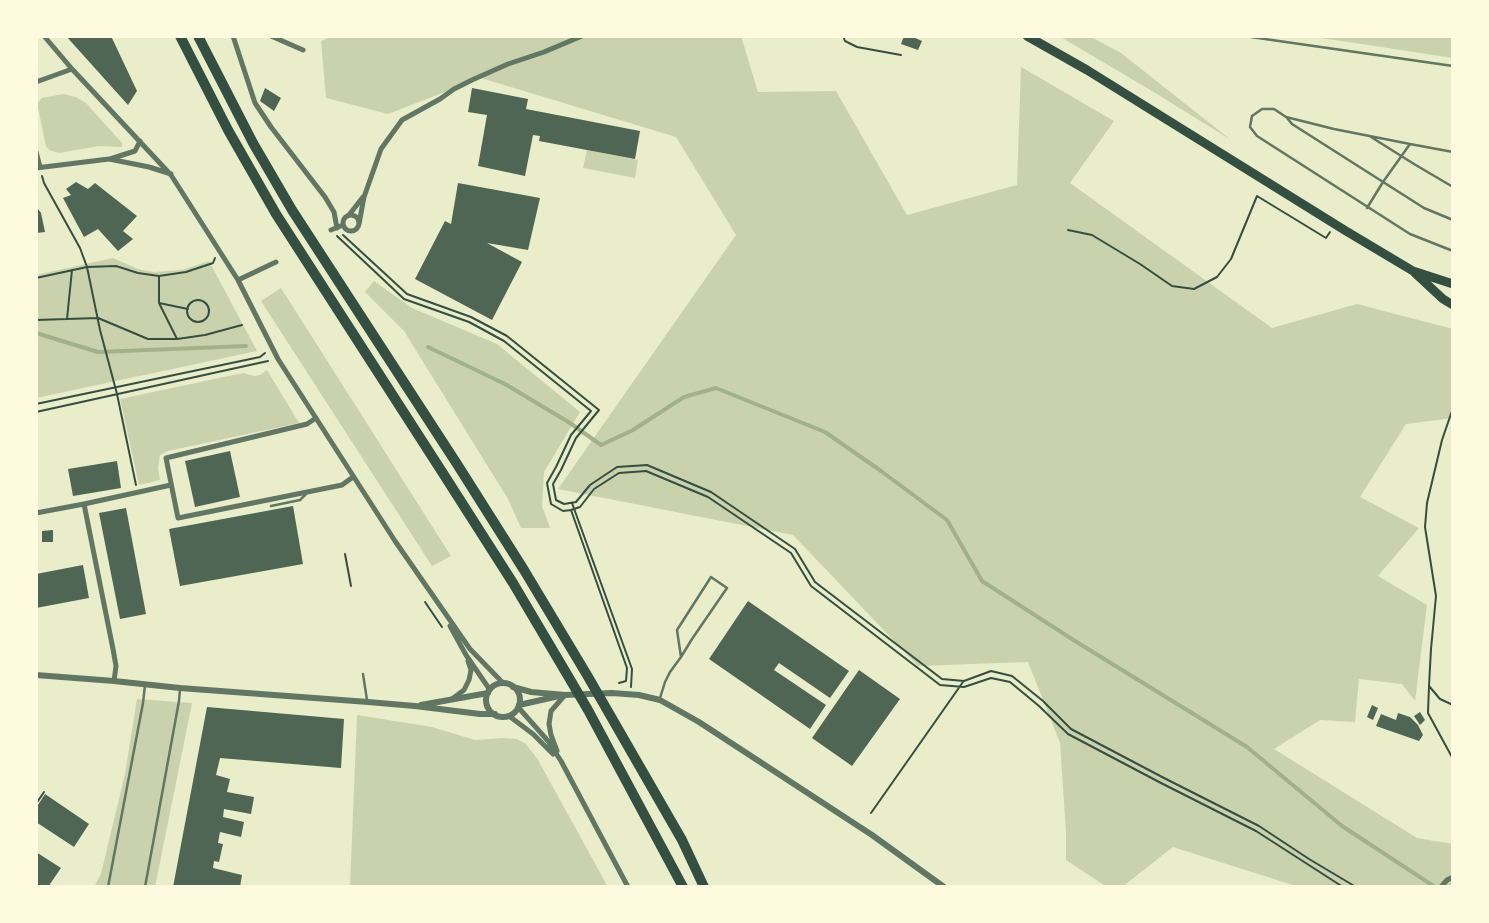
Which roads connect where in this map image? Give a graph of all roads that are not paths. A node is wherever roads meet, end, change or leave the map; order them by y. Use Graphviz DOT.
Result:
graph roads {
  1 [pos="44,36"];
  2 [pos="180,36"];
  3 [pos="198,36"];
  4 [pos="233,36"];
  5 [pos="271,36"];
  6 [pos="582,36"];
  7 [pos="1027,36"];
  8 [pos="1244,36"];
  9 [pos="304,50"];
  10 [pos="1453,66"];
  11 [pos="72,69"];
  12 [pos="36,82"];
  13 [pos="1286,117"];
  14 [pos="1369,135"];
  15 [pos="140,141"];
  16 [pos="1410,144"];
  17 [pos="36,152"];
  18 [pos="1453,152"];
  19 [pos="1401,156"];
  20 [pos="109,159"];
  21 [pos="38,168"];
  22 [pos="171,175"];
  23 [pos="1383,182"];
  24 [pos="1453,187"];
  25 [pos="364,197"];
  26 [pos="1367,208"];
  27 [pos="349,215"];
  28 [pos="1453,220"];
  29 [pos="359,224"];
  30 [pos="344,225"];
  31 [pos="1453,251"];
  32 [pos="276,262"];
  33 [pos="1413,271"];
  34 [pos="238,280"];
  35 [pos="1453,284"];
  36 [pos="1453,305"];
  37 [pos="316,418"];
  38 [pos="354,477"];
  39 [pos="171,485"];
  40 [pos="309,491"];
  41 [pos="84,504"];
  42 [pos="271,506"];
  43 [pos="36,514"];
  44 [pos="441,608"];
  45 [pos="466,655"];
  46 [pos="680,657"];
  47 [pos="363,674"];
  48 [pos="36,675"];
  49 [pos="114,681"];
  50 [pos="503,683"];
  51 [pos="145,684"];
  52 [pos="513,686"];
  53 [pos="180,688"];
  54 [pos="489,692"];
  55 [pos="565,695"];
  56 [pos="452,699"];
  57 [pos="660,700"];
  58 [pos="368,702"];
  59 [pos="415,706"];
  60 [pos="519,706"];
  61 [pos="495,714"];
  62 [pos="509,716"];
  63 [pos="561,761"];
  64 [pos="1453,877"];
  65 [pos="108,887"];
  66 [pos="145,887"];
  67 [pos="628,887"];
  68 [pos="683,887"];
  69 [pos="704,887"];
  70 [pos="944,887"];
  71 [pos="1441,887"];
  1 -- 11 [label="street"];
  2 -- 68 [label="highway"];
  3 -- 69 [label="highway"];
  4 -- 30 [label="street"];
  5 -- 9 [label="street"];
  6 -- 25 [label="street"];
  7 -- 33 [label="highway"];
  8 -- 10 [label="lane"];
  11 -- 12 [label="street"];
  11 -- 15 [label="street"];
  13 -- 14 [label="lane"];
  13 -- 23 [label="lane"];
  13 -- 26 [label="lane"];
  14 -- 16 [label="lane"];
  14 -- 19 [label="lane"];
  15 -- 20 [label="street"];
  15 -- 22 [label="street"];
  16 -- 18 [label="lane"];
  16 -- 19 [label="lane"];
  17 -- 21 [label="street"];
  19 -- 23 [label="lane"];
  19 -- 24 [label="lane"];
  20 -- 21 [label="street"];
  20 -- 22 [label="street"];
  22 -- 34 [label="street"];
  23 -- 26 [label="lane"];
  23 -- 28 [label="lane"];
  25 -- 27 [label="street"];
  25 -- 29 [label="street"];
  26 -- 31 [label="lane"];
  27 -- 29 [label="street"];
  27 -- 30 [label="street"];
  29 -- 30 [label="street"];
  32 -- 34 [label="street"];
  33 -- 35 [label="highway"];
  33 -- 36 [label="highway"];
  34 -- 37 [label="street"];
  37 -- 38 [label="street"];
  37 -- 39 [label="street"];
  38 -- 40 [label="street"];
  38 -- 44 [label="street"];
  39 -- 40 [label="street"];
  39 -- 41 [label="street"];
  40 -- 42 [label="lane"];
  41 -- 43 [label="street"];
  41 -- 49 [label="street"];
  44 -- 45 [label="street"];
  44 -- 50 [label="street"];
  45 -- 54 [label="street"];
  45 -- 56 [label="street"];
  46 -- 46 [label="lane"];
  46 -- 57 [label="lane"];
  47 -- 58 [label="lane"];
  48 -- 49 [label="street"];
  49 -- 51 [label="street"];
  50 -- 52 [label="street"];
  50 -- 54 [label="street"];
  51 -- 53 [label="street"];
  51 -- 65 [label="lane"];
  52 -- 55 [label="street"];
  52 -- 60 [label="street"];
  53 -- 58 [label="street"];
  53 -- 66 [label="lane"];
  54 -- 56 [label="street"];
  54 -- 61 [label="street"];
  55 -- 57 [label="street"];
  55 -- 60 [label="street"];
  55 -- 63 [label="street"];
  56 -- 59 [label="street"];
  57 -- 70 [label="street"];
  58 -- 59 [label="street"];
  59 -- 61 [label="street"];
  60 -- 62 [label="street"];
  60 -- 63 [label="street"];
  61 -- 62 [label="street"];
  62 -- 63 [label="street"];
  63 -- 67 [label="street"];
  64 -- 71 [label="street"];
}
